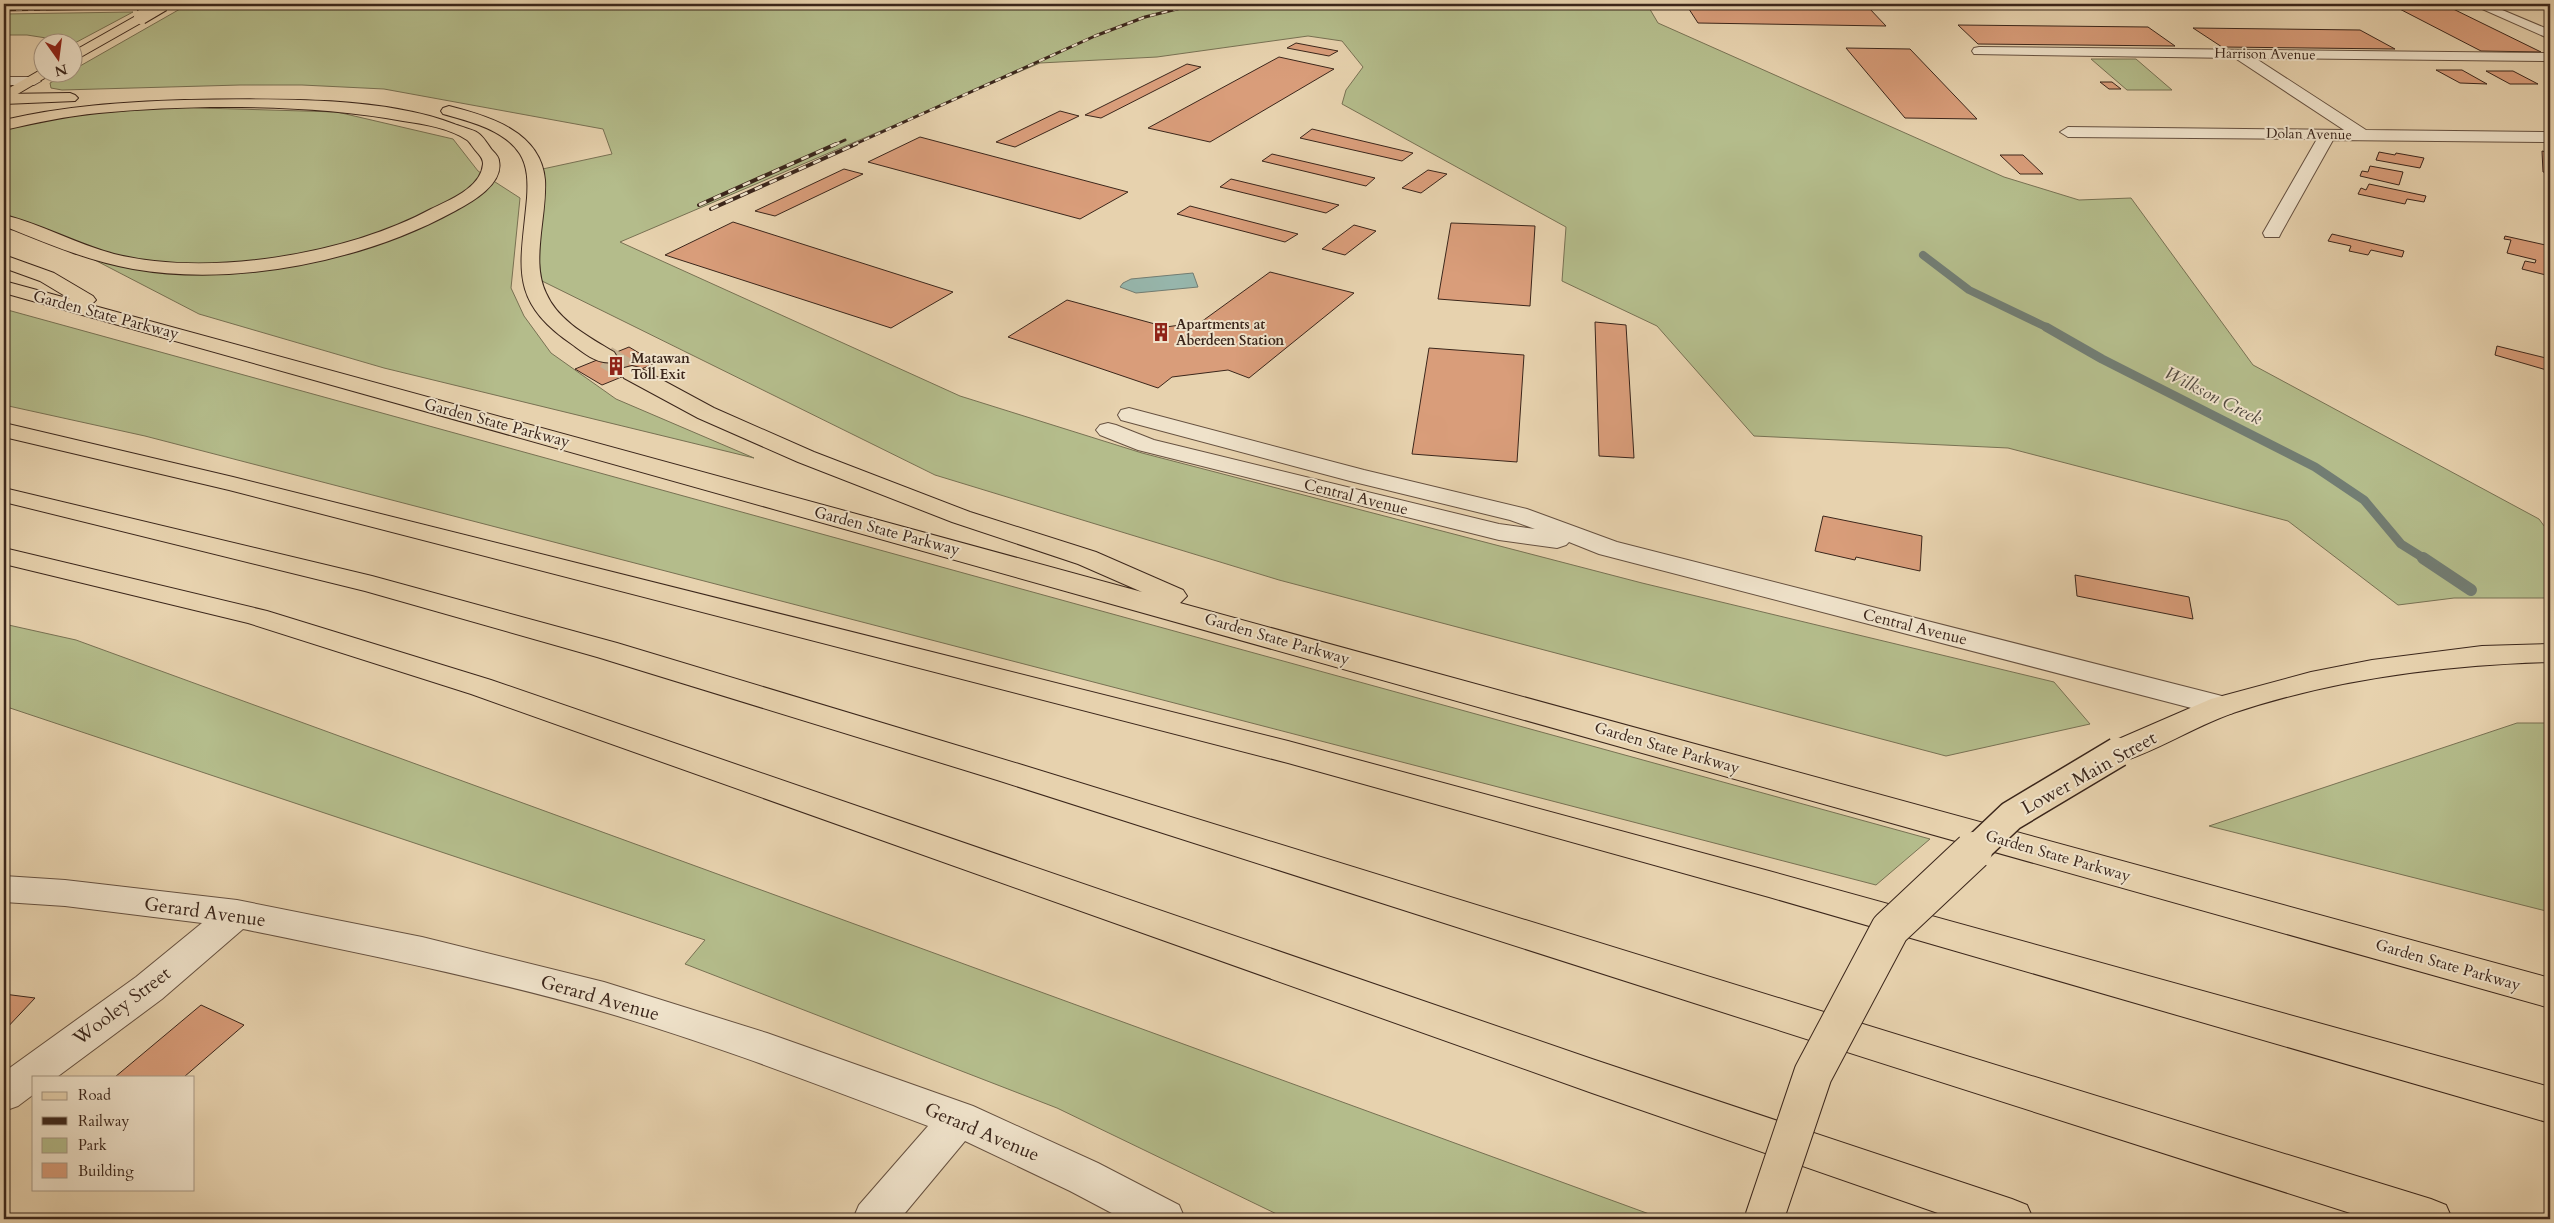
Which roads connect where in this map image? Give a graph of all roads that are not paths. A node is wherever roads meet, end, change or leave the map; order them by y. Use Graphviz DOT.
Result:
graph roads {
  1 [pos="163,4"];
  2 [pos="2478,4"];
  3 [pos="2550,35"];
  4 [pos="2193,40"];
  5 [pos="1979,51"];
  6 [pos="82,52"];
  7 [pos="2214,54"];
  8 [pos="2240,54"];
  9 [pos="2550,57"];
  10 [pos="32,81"];
  11 [pos="4,82"];
  12 [pos="32,82"];
  13 [pos="4,98"];
  14 [pos="4,125"];
  15 [pos="2068,132"];
  16 [pos="2328,134"];
  17 [pos="2362,135"];
  18 [pos="2550,137"];
  19 [pos="4,220"];
  20 [pos="2272,233"];
  21 [pos="4,261"];
  22 [pos="4,287"];
  23 [pos="115,318"];
  24 [pos="606,357"];
  25 [pos="632,373"];
  26 [pos="1129,415"];
  27 [pos="4,430"];
  28 [pos="1108,430"];
  29 [pos="1336,481"];
  30 [pos="4,495"];
  31 [pos="4,556"];
  32 [pos="1262,635"];
  33 [pos="2550,653"];
  34 [pos="2222,706"];
  35 [pos="4,889"];
  36 [pos="237,914"];
  37 [pos="2550,994"];
  38 [pos="4,1094"];
  39 [pos="2550,1105"];
  40 [pos="959,1119"];
  41 [pos="874,1219"];
  42 [pos="1164,1219"];
  43 [pos="1764,1219"];
  44 [pos="2012,1219"];
  45 [pos="2431,1219"];
  1 -- 6 [label="main road, bridge"];
  2 -- 3 [label="street"];
  4 -- 7 [label="street"];
  5 -- 7 [label="street, Harrison Avenue"];
  7 -- 8 [label="street, Harrison Avenue"];
  8 -- 9 [label="street, Harrison Avenue"];
  8 -- 17 [label="street"];
  10 -- 11 [label="street"];
  12 -- 13 [label="main road"];
  13 -- 24 [label="main road"];
  14 -- 19 [label="main road"];
  15 -- 16 [label="street, Dolan Avenue"];
  16 -- 17 [label="street, Dolan Avenue"];
  16 -- 20 [label="street"];
  17 -- 18 [label="street, Dolan Avenue"];
  21 -- 23 [label="main road"];
  22 -- 23 [label="main road, Garden State Parkway"];
  23 -- 32 [label="main road, Garden State Parkway"];
  25 -- 32 [label="main road"];
  26 -- 29 [label="street, Central Avenue"];
  27 -- 39 [label="main road"];
  28 -- 29 [label="street, Central Avenue"];
  29 -- 34 [label="street, Central Avenue"];
  30 -- 45 [label="main road"];
  31 -- 44 [label="main road"];
  32 -- 37 [label="main road, Garden State Parkway"];
  33 -- 34 [label="main road, Lower Main Street"];
  34 -- 43 [label="main road, Lower Main Street, bridge"];
  35 -- 36 [label="street, Gerard Avenue"];
  36 -- 38 [label="street, Wooley Street"];
  36 -- 40 [label="street, Gerard Avenue"];
  40 -- 41 [label="street"];
  40 -- 42 [label="street, Gerard Avenue"];
}
